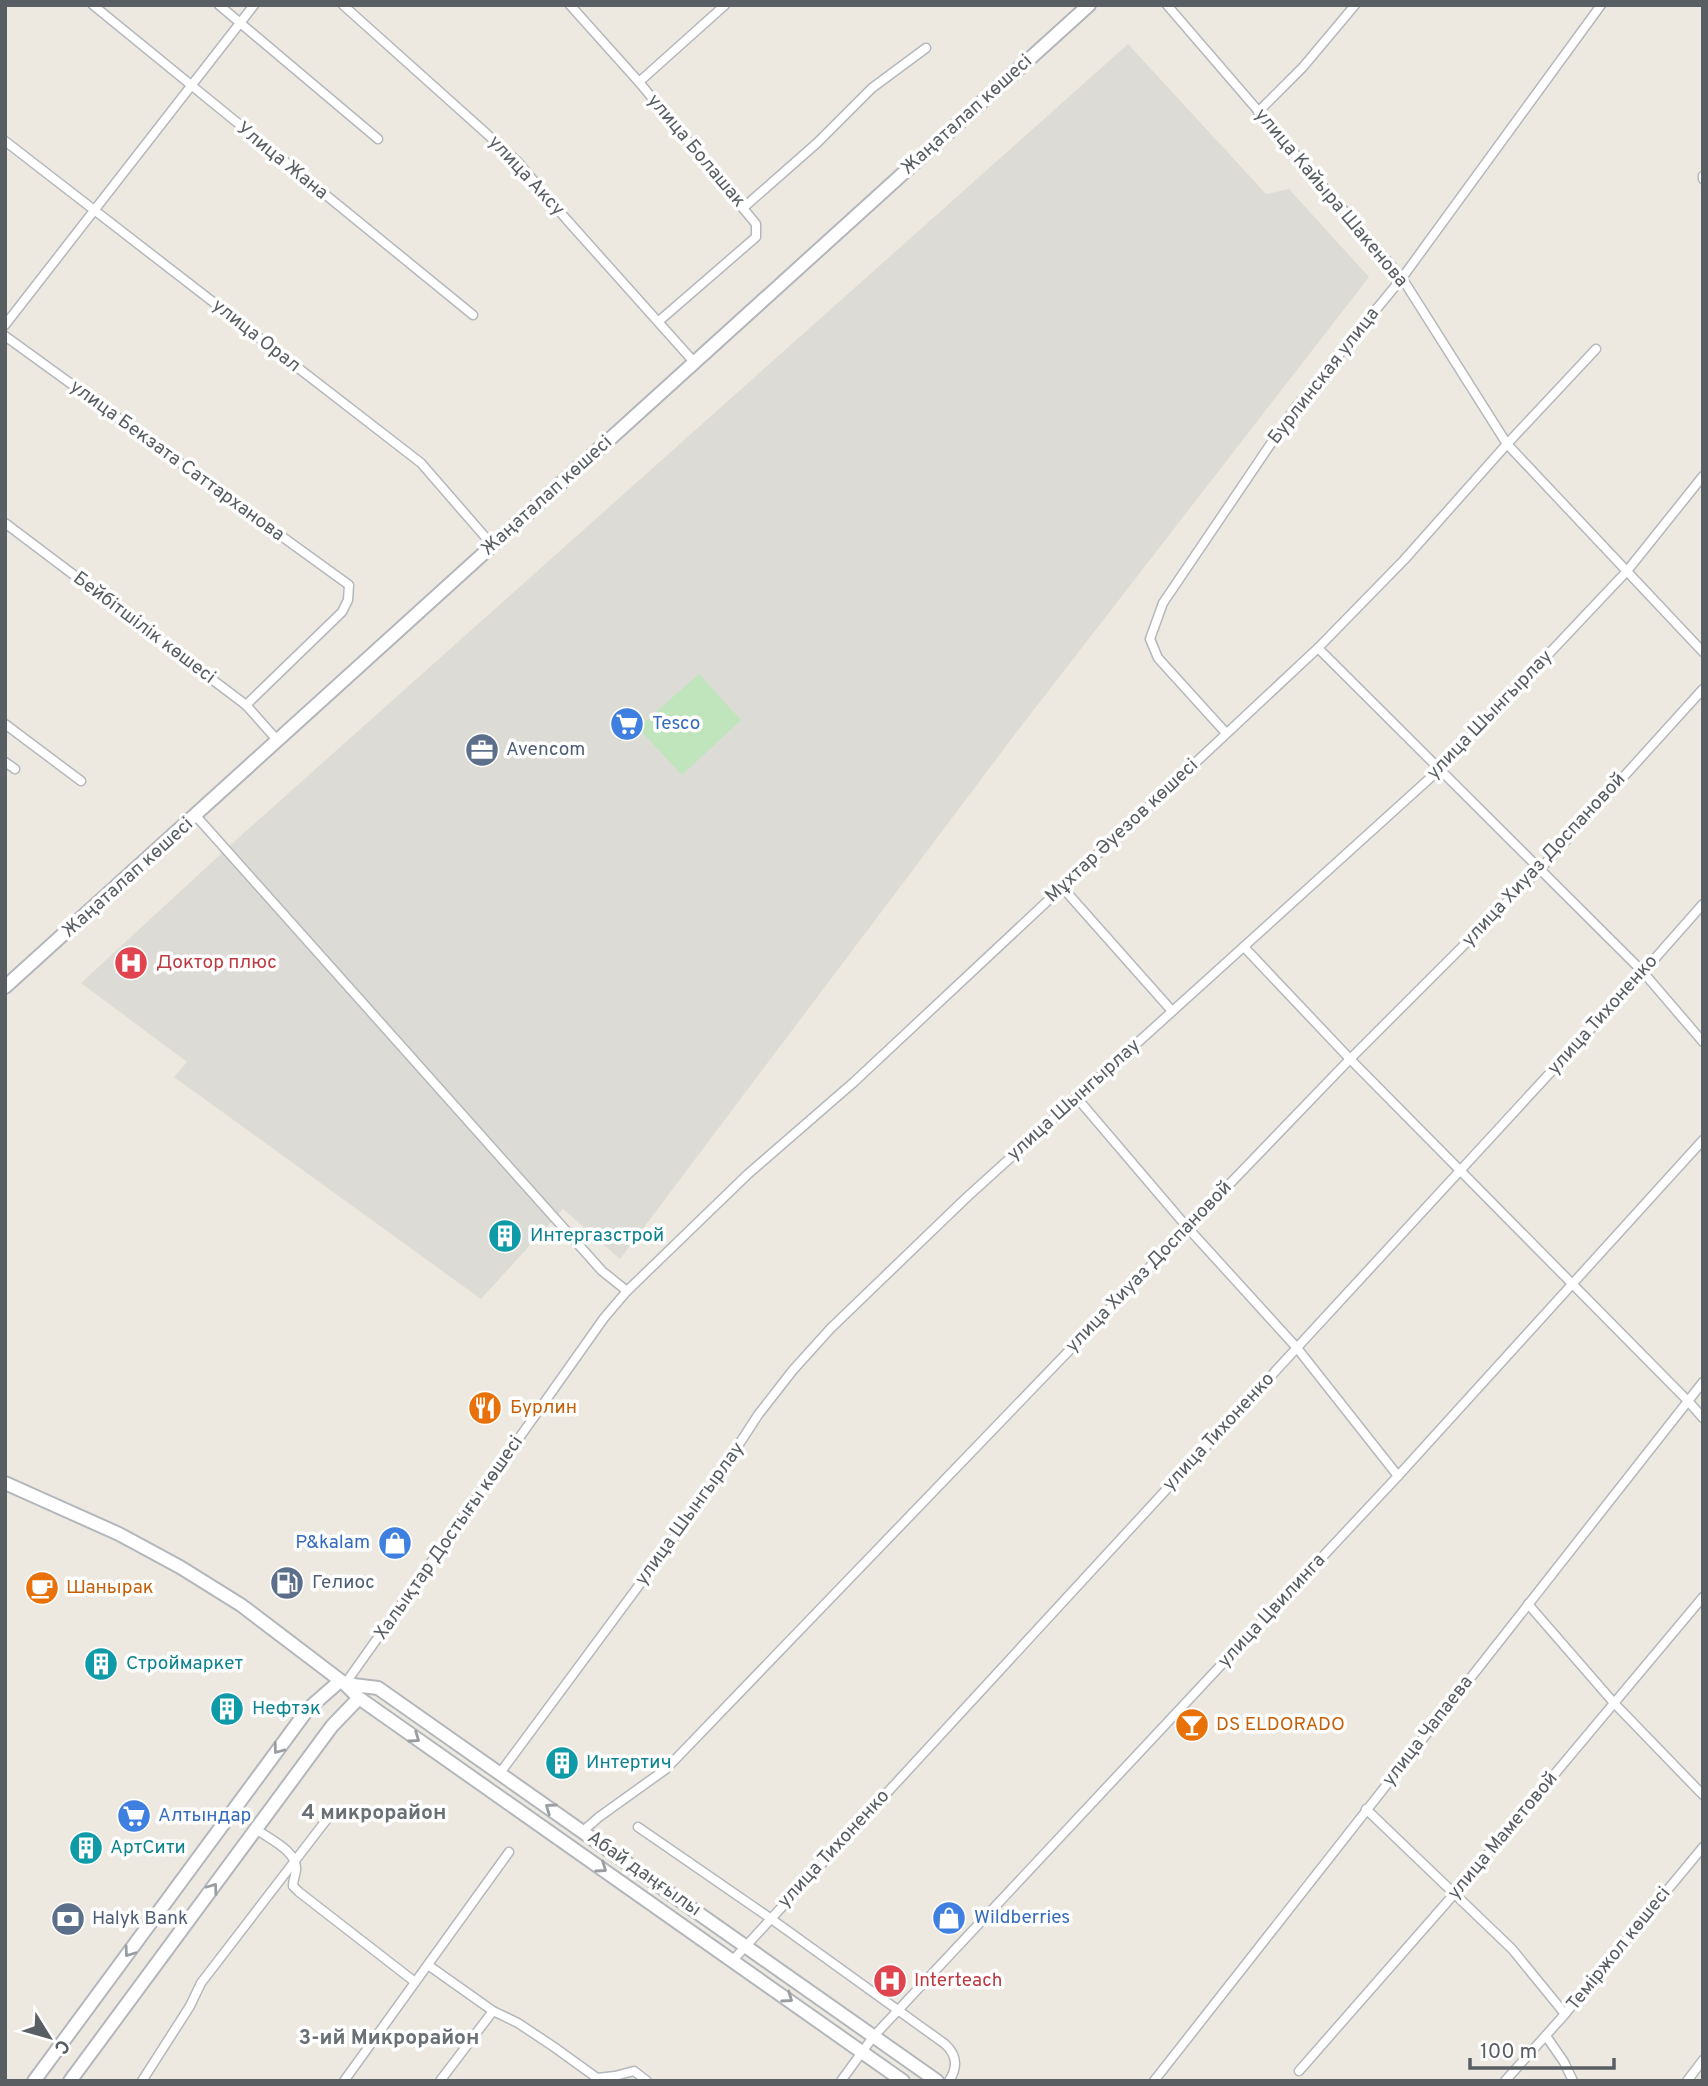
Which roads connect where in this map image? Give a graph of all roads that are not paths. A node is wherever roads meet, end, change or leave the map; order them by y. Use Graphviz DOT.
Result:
graph roads {
  1 [pos="93,5"];
  2 [pos="219,5"];
  3 [pos="254,5"];
  4 [pos="343,5"];
  5 [pos="570,5"];
  6 [pos="725,5"];
  7 [pos="1089,5"];
  8 [pos="1167,5"];
  9 [pos="1355,5"];
  10 [pos="1601,5"];
  11 [pos="240,23"];
  12 [pos="926,48"];
  13 [pos="639,82"];
  14 [pos="190,86"];
  15 [pos="1258,112"];
  16 [pos="378,139"];
  17 [pos="5,141"];
  18 [pos="743,208"];
  19 [pos="94,210"];
  20 [pos="1402,278"];
  21 [pos="472,316"];
  22 [pos="659,321"];
  23 [pos="5,325"];
  24 [pos="5,336"];
  25 [pos="1596,349"];
  26 [pos="694,362"];
  27 [pos="1507,444"];
  28 [pos="1703,476"];
  29 [pos="5,523"];
  30 [pos="493,546"];
  31 [pos="1627,571"];
  32 [pos="1318,648"];
  33 [pos="1703,652"];
  34 [pos="1703,690"];
  35 [pos="246,705"];
  36 [pos="5,724"];
  37 [pos="1226,733"];
  38 [pos="277,740"];
  39 [pos="5,762"];
  40 [pos="15,769"];
  41 [pos="1440,769"];
  42 [pos="81,781"];
  43 [pos="196,816"];
  44 [pos="1541,868"];
  45 [pos="1062,887"];
  46 [pos="1703,904"];
  47 [pos="1244,947"];
  48 [pos="1643,972"];
  49 [pos="5,987"];
  50 [pos="1172,1011"];
  51 [pos="1703,1042"];
  52 [pos="1350,1059"];
  53 [pos="1077,1098"];
  54 [pos="1703,1140"];
  55 [pos="1461,1170"];
  56 [pos="1187,1227"];
  57 [pos="1573,1283"];
  58 [pos="627,1291"];
  59 [pos="1297,1348"];
  60 [pos="1703,1382"];
  61 [pos="1688,1401"];
  62 [pos="1703,1418"];
  63 [pos="1398,1476"];
  64 [pos="5,1483"];
  65 [pos="1703,1597"];
  66 [pos="1528,1604"];
  67 [pos="343,1683"];
  68 [pos="359,1698"];
  69 [pos="1614,1703"];
  70 [pos="500,1773"];
  71 [pos="1703,1794"];
  72 [pos="334,1810"];
  73 [pos="1366,1810"];
  74 [pos="638,1827"];
  75 [pos="256,1829"];
  76 [pos="583,1831"];
  77 [pos="1703,1847"];
  78 [pos="509,1852"];
  79 [pos="295,1859"];
  80 [pos="1455,1893"];
  81 [pos="770,1918"];
  82 [pos="746,1946"];
  83 [pos="733,1960"];
  84 [pos="428,1965"];
  85 [pos="415,1982"];
  86 [pos="494,2011"];
  87 [pos="899,2011"];
  88 [pos="1565,2014"];
  89 [pos="873,2036"];
  90 [pos="1546,2036"];
  91 [pos="862,2051"];
  92 [pos="1703,2060"];
  93 [pos="1298,2071"];
  94 [pos="34,2081"];
  95 [pos="70,2081"];
  96 [pos="142,2081"];
  97 [pos="344,2081"];
  98 [pos="440,2081"];
  99 [pos="647,2081"];
  100 [pos="841,2081"];
  101 [pos="903,2081"];
  102 [pos="937,2081"];
  103 [pos="949,2081"];
  104 [pos="1154,2081"];
  105 [pos="1506,2081"];
  106 [pos="1573,2081"];
  107 [pos="1687,2081"];
  1 -- 14 [label="street, Улица Жана"];
  2 -- 11 [label="street"];
  3 -- 11 [label="street"];
  4 -- 22 [label="street, улица Аксу"];
  5 -- 13 [label="street, улица Болашак"];
  6 -- 13 [label="street"];
  7 -- 26 [label="main road, Жаңаталап көшесі"];
  8 -- 15 [label="street, улица Кайыра Шакенова"];
  9 -- 15 [label="street"];
  10 -- 20 [label="street, Бурлинская улица"];
  11 -- 14 [label="street"];
  11 -- 16 [label="street"];
  12 -- 18 [label="street"];
  13 -- 18 [label="street, улица Болашак"];
  14 -- 19 [label="street"];
  14 -- 21 [label="street, Улица Жана"];
  15 -- 20 [label="street, улица Кайыра Шакенова"];
  17 -- 19 [label="street, улица Орал"];
  18 -- 22 [label="street, улица Болашак"];
  19 -- 23 [label="street"];
  19 -- 30 [label="street, улица Орал"];
  20 -- 27 [label="street, улица Кайыра Шакенова"];
  20 -- 37 [label="street, Бурлинская улица"];
  22 -- 26 [label="street, улица Аксу"];
  24 -- 35 [label="street, улица Бекзата Саттарханова"];
  25 -- 27 [label="street, Мұхтар Әуезов көшесі"];
  26 -- 30 [label="main road, Жаңаталап көшесі"];
  27 -- 31 [label="street, улица Кайыра Шакенова"];
  27 -- 32 [label="street, Мұхтар Әуезов көшесі"];
  28 -- 31 [label="street, улица Шынгырлау"];
  29 -- 35 [label="street, Бейбітшілік көшесі"];
  30 -- 38 [label="main road, Жаңаталап көшесі"];
  31 -- 33 [label="street, улица Кайыра Шакенова"];
  31 -- 41 [label="street, улица Шынгырлау"];
  32 -- 37 [label="street, Мұхтар Әуезов көшесі"];
  32 -- 41 [label="street"];
  34 -- 44 [label="street, улица Хиуаз Доспановой"];
  35 -- 38 [label="street, Бейбітшілік көшесі"];
  36 -- 42 [label="street"];
  37 -- 45 [label="street, Мұхтар Әуезов көшесі"];
  38 -- 43 [label="main road, Жаңаталап көшесі"];
  39 -- 40 [label="street"];
  41 -- 44 [label="street"];
  41 -- 47 [label="street, улица Шынгырлау"];
  43 -- 49 [label="main road, Жаңаталап көшесі"];
  43 -- 58 [label="street"];
  44 -- 48 [label="street"];
  44 -- 52 [label="street, улица Хиуаз Доспановой"];
  45 -- 50 [label="street"];
  45 -- 58 [label="street, Мұхтар Әуезов көшесі"];
  46 -- 48 [label="street, улица Тихоненко"];
  47 -- 50 [label="street, улица Шынгырлау"];
  47 -- 52 [label="street"];
  48 -- 51 [label="street"];
  48 -- 55 [label="street, улица Тихоненко"];
  50 -- 53 [label="street, улица Шынгырлау"];
  52 -- 55 [label="street"];
  52 -- 56 [label="street, улица Хиуаз Доспановой"];
  53 -- 56 [label="street"];
  53 -- 70 [label="street, улица Шынгырлау"];
  54 -- 57 [label="street, улица Цвилинга"];
  55 -- 57 [label="street"];
  55 -- 59 [label="street, улица Тихоненко"];
  56 -- 59 [label="street"];
  56 -- 76 [label="street, улица Хиуаз Доспановой"];
  57 -- 61 [label="street"];
  57 -- 63 [label="street, улица Цвилинга"];
  58 -- 67 [label="street, Халықтар Достығы көшесі"];
  59 -- 63 [label="street"];
  59 -- 81 [label="street, улица Тихоненко"];
  60 -- 61 [label="street, улица Чапаева"];
  61 -- 62 [label="street"];
  61 -- 66 [label="street, улица Чапаева"];
  63 -- 87 [label="street, улица Цвилинга"];
  64 -- 67 [label="main road, Абай даңғылы"];
  65 -- 69 [label="street, улица Маметовой"];
  66 -- 69 [label="street"];
  66 -- 73 [label="street, улица Чапаева"];
  67 -- 68 [label="main road, Абай даңғылы"];
  67 -- 70 [label="main road, Абай даңғылы"];
  67 -- 94 [label="main road, Халықтар Достығы көшесі, one-way"];
  68 -- 75 [label="main road"];
  68 -- 83 [label="main road, Абай даңғылы, one-way"];
  69 -- 71 [label="street"];
  69 -- 80 [label="street, улица Маметовой"];
  76 -- 70 [label="main road, Абай даңғылы, one-way"];
  72 -- 79 [label="street"];
  73 -- 80 [label="street"];
  73 -- 104 [label="street, улица Чапаева"];
  74 -- 81 [label="street"];
  75 -- 79 [label="street"];
  95 -- 75 [label="main road, one-way"];
  76 -- 82 [label="main road, Абай даңғылы"];
  77 -- 88 [label="street, Теміржол көшесі"];
  78 -- 84 [label="street"];
  79 -- 85 [label="street"];
  79 -- 96 [label="street"];
  80 -- 88 [label="street"];
  80 -- 93 [label="street, улица Маметовой"];
  81 -- 82 [label="street, улица Тихоненко"];
  81 -- 87 [label="street"];
  82 -- 83 [label="street, улица Тихоненко"];
  82 -- 89 [label="main road, Абай даңғылы"];
  83 -- 91 [label="main road, Абай даңғылы, one-way"];
  84 -- 85 [label="street"];
  84 -- 86 [label="street"];
  85 -- 97 [label="street"];
  86 -- 98 [label="street"];
  86 -- 99 [label="street"];
  87 -- 89 [label="street, улица Цвилинга"];
  87 -- 103 [label="street"];
  88 -- 90 [label="street, Теміржол көшесі"];
  89 -- 91 [label="street, улица Цвилинга"];
  89 -- 102 [label="main road, Абай даңғылы"];
  90 -- 105 [label="street, Теміржол көшесі"];
  90 -- 106 [label="street"];
  91 -- 100 [label="street, улица Цвилинга"];
  91 -- 101 [label="main road, Абай даңғылы"];
  92 -- 107 [label="street"];
}
